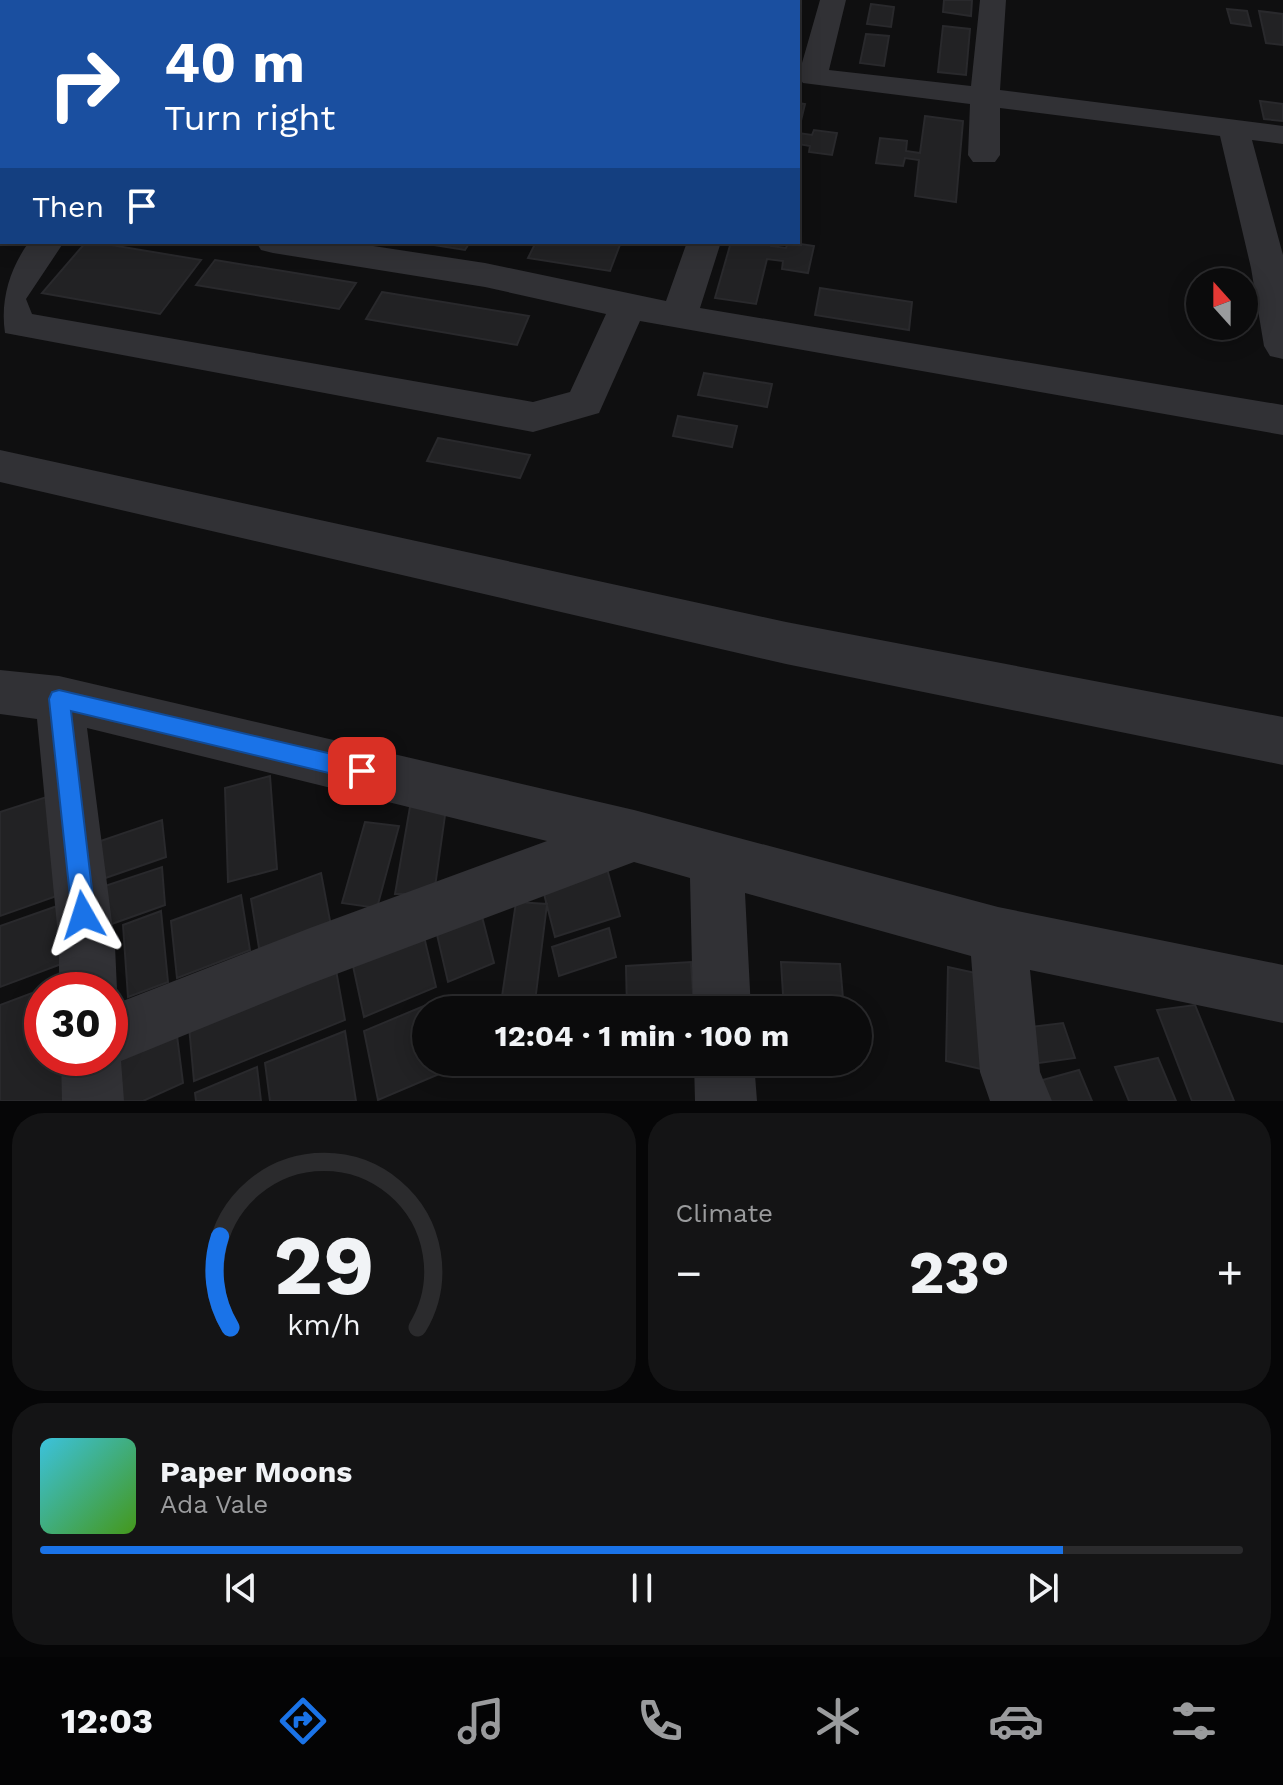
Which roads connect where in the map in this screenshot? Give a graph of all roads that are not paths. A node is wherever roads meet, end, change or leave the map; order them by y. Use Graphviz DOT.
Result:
graph roads {
  1 [pos="833,0"];
  2 [pos="993,0"];
  3 [pos="806,76"];
  4 [pos="985,97"];
  5 [pos="1234,130"];
  6 [pos="1283,135"];
  7 [pos="984,155"];
  8 [pos="46,244"];
  9 [pos="300,244"];
  10 [pos="499,244"];
  11 [pos="703,244"];
  12 [pos="353,248"];
  13 [pos="485,275"];
  14 [pos="4,303"];
  15 [pos="628,306"];
  16 [pos="679,317"];
  17 [pos="1283,346"];
  18 [pos="1283,420"];
  19 [pos="0,466"];
  20 [pos="0,692"];
  21 [pos="59,699"];
  22 [pos="1283,741"];
  23 [pos="634,836"];
  24 [pos="716,859"];
  25 [pos="998,935"];
  26 [pos="88,972"];
  27 [pos="1283,994"];
  28 [pos="721,996"];
  29 [pos="128,1029"];
  30 [pos="92,1076"];
  31 [pos="725,1076"];
  32 [pos="93,1101"];
  33 [pos="726,1101"];
  34 [pos="1021,1101"];
  1 -- 3 [label="street"];
  2 -- 4 [label="street"];
  3 -- 4 [label="street"];
  4 -- 5 [label="street"];
  4 -- 7 [label="street"];
  5 -- 6 [label="street"];
  5 -- 17 [label="street"];
  8 -- 14 [label="street"];
  9 -- 12 [label="street"];
  10 -- 13 [label="street"];
  11 -- 16 [label="street"];
  12 -- 13 [label="street"];
  13 -- 15 [label="street"];
  14 -- 15 [label="street"];
  15 -- 16 [label="street"];
  16 -- 18 [label="street"];
  19 -- 22 [label="street"];
  20 -- 21 [label="street"];
  21 -- 23 [label="street"];
  21 -- 26 [label="street"];
  23 -- 24 [label="street"];
  23 -- 29 [label="street"];
  24 -- 25 [label="street"];
  24 -- 28 [label="street"];
  25 -- 27 [label="street"];
  25 -- 34 [label="street"];
  30 -- 32 [label="street"];
  31 -- 33 [label="street"];
}
